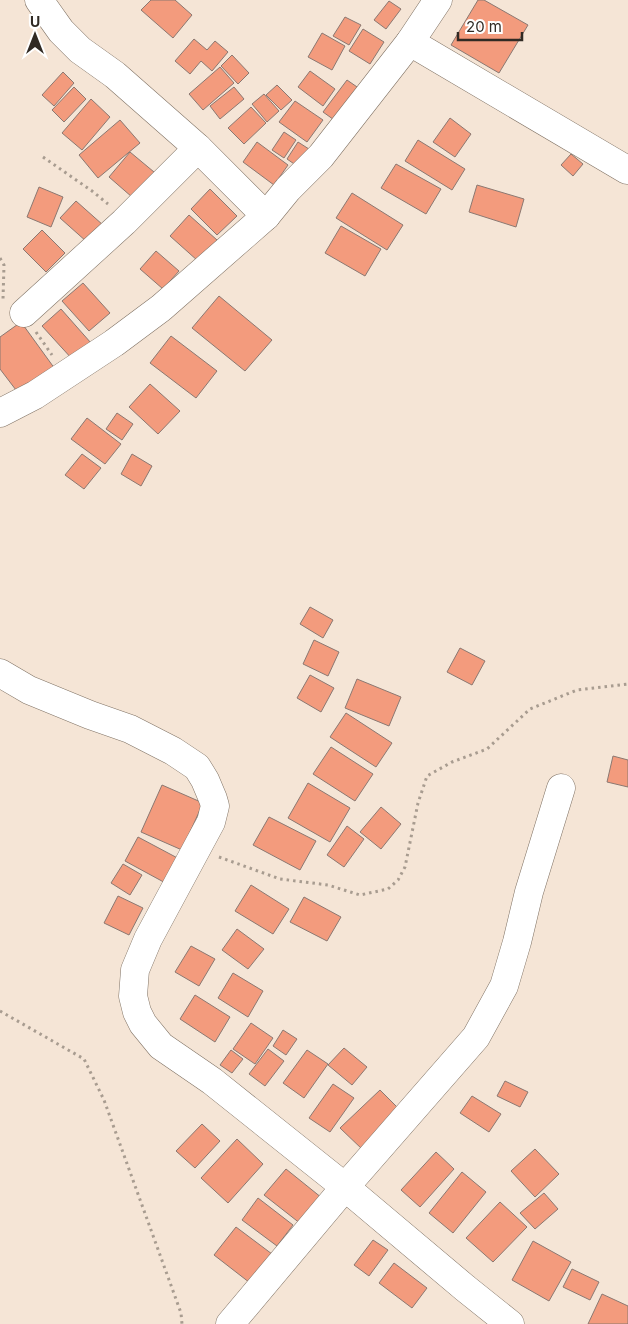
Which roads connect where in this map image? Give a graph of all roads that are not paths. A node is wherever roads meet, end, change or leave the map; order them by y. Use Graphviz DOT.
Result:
graph roads {
  1 [pos="39,0"];
  2 [pos="438,0"];
  3 [pos="410,42"];
  4 [pos="198,148"];
  5 [pos="627,170"];
  6 [pos="266,216"];
  7 [pos="24,313"];
  8 [pos="0,413"];
  9 [pos="0,674"];
  10 [pos="560,788"];
  11 [pos="345,1187"];
  12 [pos="230,1324"];
  13 [pos="510,1324"];
  1 -- 4 [label="street"];
  2 -- 3 [label="street"];
  3 -- 5 [label="street"];
  3 -- 6 [label="street"];
  4 -- 6 [label="street"];
  4 -- 7 [label="street"];
  6 -- 8 [label="street"];
  9 -- 11 [label="street"];
  10 -- 11 [label="street"];
  11 -- 12 [label="street"];
  11 -- 13 [label="street"];
}
